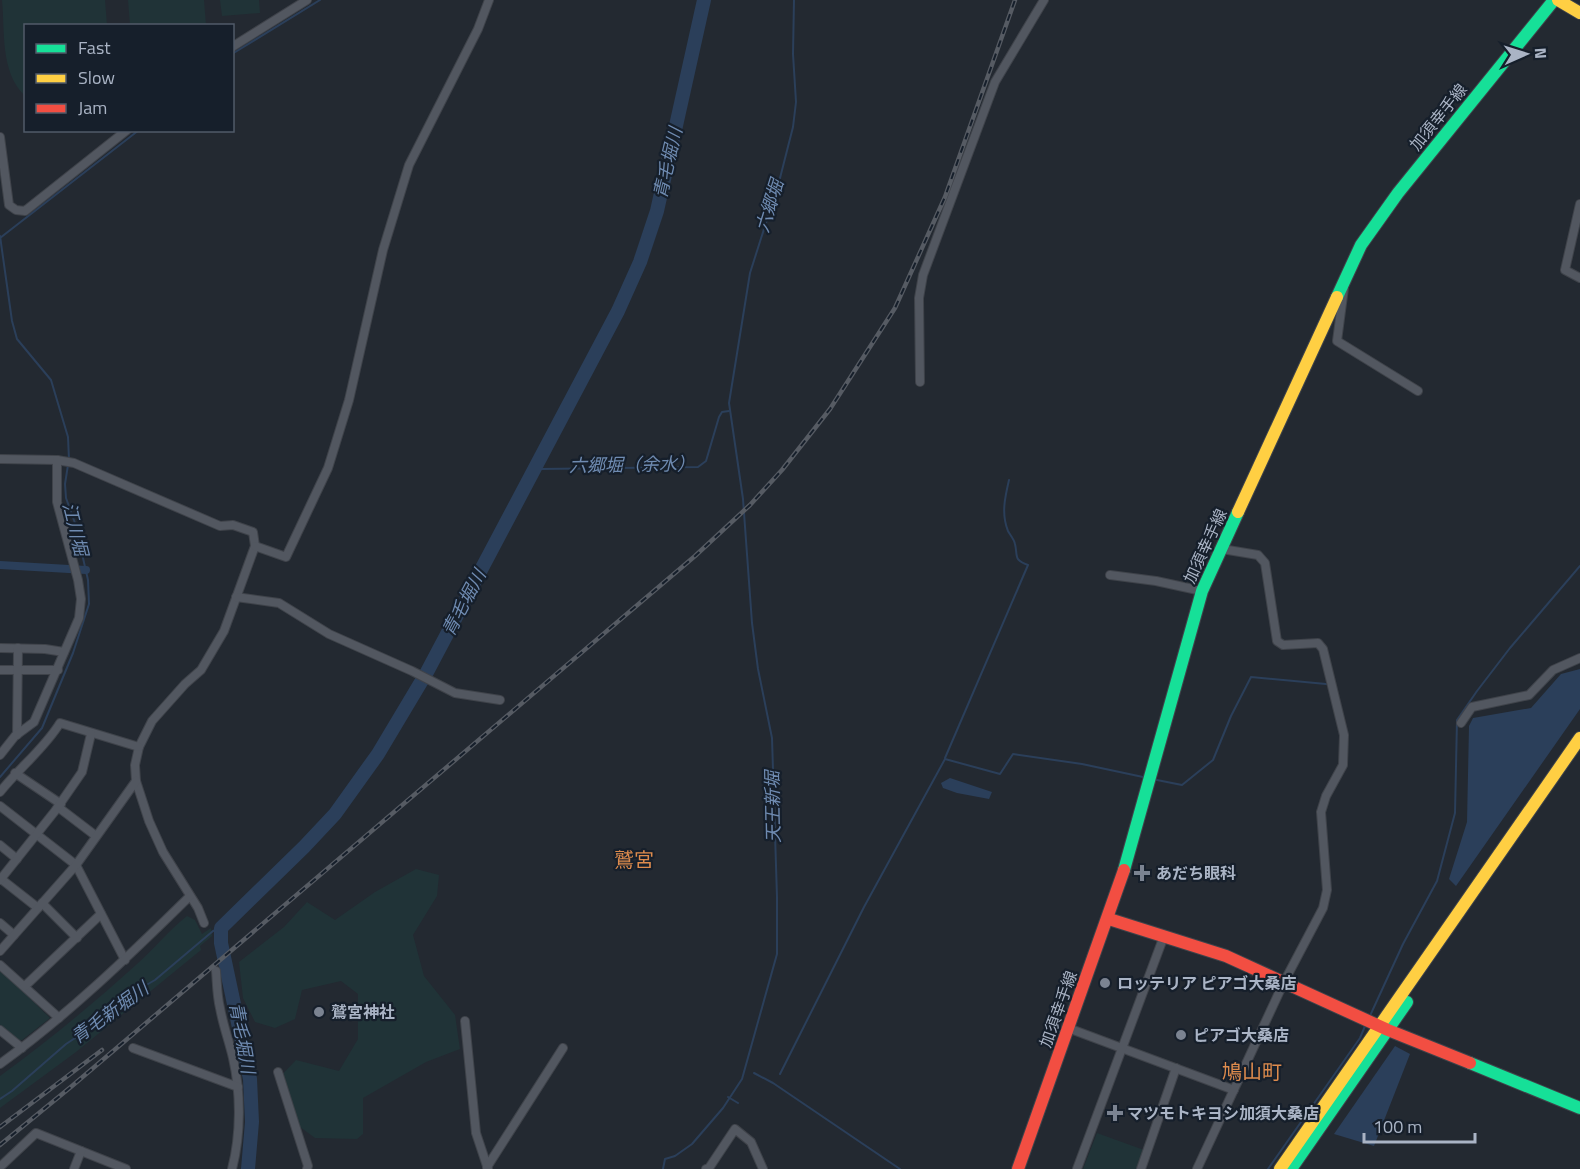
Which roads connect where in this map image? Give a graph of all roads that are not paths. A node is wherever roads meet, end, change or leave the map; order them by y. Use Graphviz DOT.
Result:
graph roads {
  1 [pos="307,0"];
  2 [pos="489,0"];
  3 [pos="1044,0"];
  4 [pos="1556,0"];
  5 [pos="1580,14"];
  6 [pos="234,46"];
  7 [pos="124,132"];
  8 [pos="0,137"];
  9 [pos="1580,204"];
  10 [pos="1580,278"];
  11 [pos="1345,279"];
  12 [pos="920,382"];
  13 [pos="1418,391"];
  14 [pos="0,459"];
  15 [pos="57,460"];
  16 [pos="255,546"];
  17 [pos="1222,549"];
  18 [pos="1110,575"];
  19 [pos="1202,591"];
  20 [pos="236,597"];
  21 [pos="0,648"];
  22 [pos="18,648"];
  23 [pos="64,652"];
  24 [pos="1580,658"];
  25 [pos="0,670"];
  26 [pos="18,670"];
  27 [pos="58,670"];
  28 [pos="500,700"];
  29 [pos="1461,723"];
  30 [pos="91,734"];
  31 [pos="17,735"];
  32 [pos="1580,743"];
  33 [pos="139,747"];
  34 [pos="0,755"];
  35 [pos="15,773"];
  36 [pos="136,781"];
  37 [pos="0,792"];
  38 [pos="0,806"];
  39 [pos="59,806"];
  40 [pos="37,835"];
  41 [pos="96,836"];
  42 [pos="0,845"];
  43 [pos="17,859"];
  44 [pos="76,865"];
  45 [pos="0,879"];
  46 [pos="190,896"];
  47 [pos="40,906"];
  48 [pos="101,914"];
  49 [pos="1109,919"];
  50 [pos="0,923"];
  51 [pos="204,923"];
  52 [pos="14,936"];
  53 [pos="1164,936"];
  54 [pos="77,938"];
  55 [pos="0,951"];
  56 [pos="125,960"];
  57 [pos="0,964"];
  58 [pos="216,971"];
  59 [pos="1284,982"];
  60 [pos="25,986"];
  61 [pos="59,1018"];
  62 [pos="465,1021"];
  63 [pos="1068,1028"];
  64 [pos="1384,1028"];
  65 [pos="0,1030"];
  66 [pos="22,1048"];
  67 [pos="133,1048"];
  68 [pos="563,1048"];
  69 [pos="1123,1048"];
  70 [pos="2,1060"];
  71 [pos="1176,1068"];
  72 [pos="278,1072"];
  73 [pos="238,1087"];
  74 [pos="1234,1090"];
  75 [pos="1580,1108"];
  76 [pos="81,1151"];
  77 [pos="0,1167"];
  78 [pos="120,1168"];
  79 [pos="488,1168"];
  80 [pos="74,1169"];
  81 [pos="232,1169"];
  82 [pos="307,1169"];
  83 [pos="706,1169"];
  84 [pos="763,1169"];
  85 [pos="1018,1169"];
  86 [pos="1077,1169"];
  87 [pos="1141,1169"];
  88 [pos="1197,1169"];
  89 [pos="1280,1169"];
  90 [pos="1291,1169"];
  1 -- 6 [label="street"];
  2 -- 16 [label="street"];
  3 -- 12 [label="street"];
  4 -- 5 [label="main road"];
  4 -- 11 [label="main road, 加須幸手線"];
  7 -- 8 [label="street"];
  9 -- 10 [label="street"];
  11 -- 13 [label="street"];
  11 -- 17 [label="main road, 加須幸手線"];
  14 -- 15 [label="street"];
  15 -- 16 [label="street"];
  15 -- 23 [label="street"];
  16 -- 20 [label="street"];
  17 -- 19 [label="main road, 加須幸手線"];
  17 -- 59 [label="street"];
  18 -- 19 [label="street"];
  19 -- 49 [label="main road, 加須幸手線"];
  20 -- 28 [label="street"];
  20 -- 33 [label="street"];
  21 -- 22 [label="street"];
  22 -- 23 [label="street"];
  22 -- 26 [label="street"];
  23 -- 27 [label="street"];
  24 -- 29 [label="street"];
  25 -- 26 [label="street"];
  26 -- 27 [label="street"];
  26 -- 31 [label="street"];
  27 -- 31 [label="street"];
  30 -- 33 [label="street"];
  30 -- 35 [label="street"];
  30 -- 39 [label="street"];
  31 -- 34 [label="street"];
  32 -- 64 [label="main road"];
  33 -- 36 [label="street"];
  35 -- 37 [label="street"];
  35 -- 39 [label="street"];
  36 -- 41 [label="street"];
  36 -- 46 [label="street"];
  38 -- 40 [label="street"];
  39 -- 40 [label="street"];
  39 -- 41 [label="street"];
  40 -- 43 [label="street"];
  40 -- 44 [label="street"];
  41 -- 44 [label="street"];
  42 -- 43 [label="street"];
  43 -- 45 [label="street"];
  44 -- 47 [label="street"];
  44 -- 48 [label="street"];
  45 -- 47 [label="street"];
  46 -- 51 [label="street"];
  46 -- 56 [label="street"];
  47 -- 52 [label="street"];
  47 -- 54 [label="street"];
  48 -- 54 [label="street"];
  48 -- 56 [label="street"];
  49 -- 53 [label="main road"];
  49 -- 63 [label="main road, 加須幸手線"];
  50 -- 52 [label="street"];
  52 -- 55 [label="street"];
  53 -- 59 [label="main road"];
  53 -- 69 [label="street"];
  54 -- 60 [label="street"];
  56 -- 61 [label="street"];
  57 -- 60 [label="street"];
  58 -- 73 [label="street"];
  59 -- 64 [label="main road"];
  59 -- 74 [label="street"];
  60 -- 61 [label="street"];
  61 -- 66 [label="street"];
  62 -- 79 [label="street"];
  63 -- 69 [label="street"];
  63 -- 85 [label="main road, 加須幸手線"];
  64 -- 75 [label="main road"];
  64 -- 89 [label="main road"];
  64 -- 90 [label="main road"];
  65 -- 66 [label="street"];
  66 -- 70 [label="street"];
  67 -- 73 [label="street"];
  68 -- 79 [label="street"];
  69 -- 71 [label="street"];
  69 -- 86 [label="street"];
  71 -- 74 [label="street"];
  71 -- 87 [label="street"];
  72 -- 82 [label="street"];
  73 -- 81 [label="street"];
  74 -- 88 [label="street"];
  76 -- 77 [label="street"];
  76 -- 78 [label="street"];
  76 -- 80 [label="street"];
  83 -- 84 [label="street"];
}
